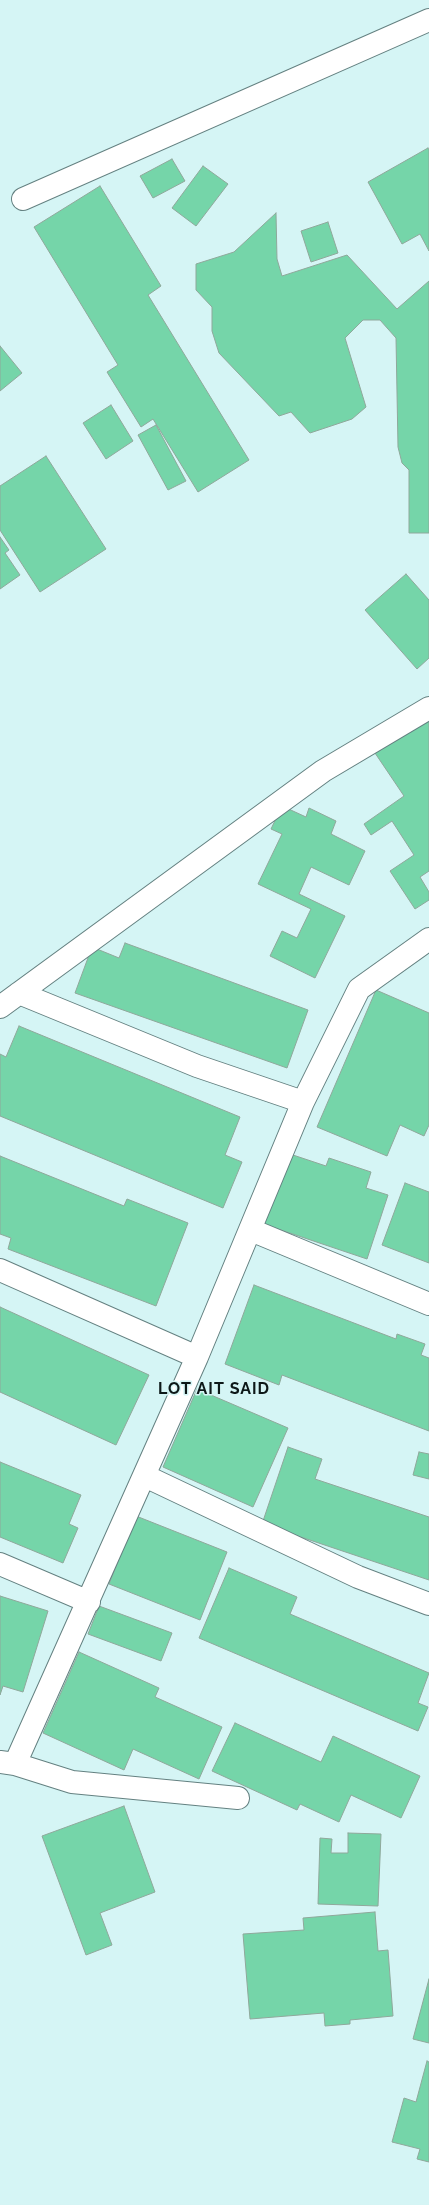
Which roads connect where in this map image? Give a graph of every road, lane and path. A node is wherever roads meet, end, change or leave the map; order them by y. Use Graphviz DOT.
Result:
graph roads {
  1 [pos="429,20"];
  2 [pos="23,199"];
  3 [pos="429,708"];
  4 [pos="429,939"];
  5 [pos="19,993"];
  6 [pos="0,1007"];
  7 [pos="303,1102"];
  8 [pos="251,1230"];
  9 [pos="0,1270"];
  10 [pos="429,1304"];
  11 [pos="197,1357"];
  12 [pos="145,1476"];
  13 [pos="0,1564"];
  14 [pos="89,1602"];
  15 [pos="429,1604"];
  16 [pos="8,1763"];
  17 [pos="238,1798"];
  1 -- 2 [label="street"];
  3 -- 5 [label="street"];
  4 -- 7 [label="street"];
  5 -- 6 [label="street"];
  5 -- 7 [label="street"];
  7 -- 8 [label="street"];
  8 -- 10 [label="street"];
  8 -- 11 [label="street"];
  9 -- 11 [label="street"];
  11 -- 12 [label="street"];
  12 -- 14 [label="street"];
  12 -- 15 [label="street"];
  13 -- 14 [label="street"];
  14 -- 16 [label="street"];
  16 -- 17 [label="street"];
}
